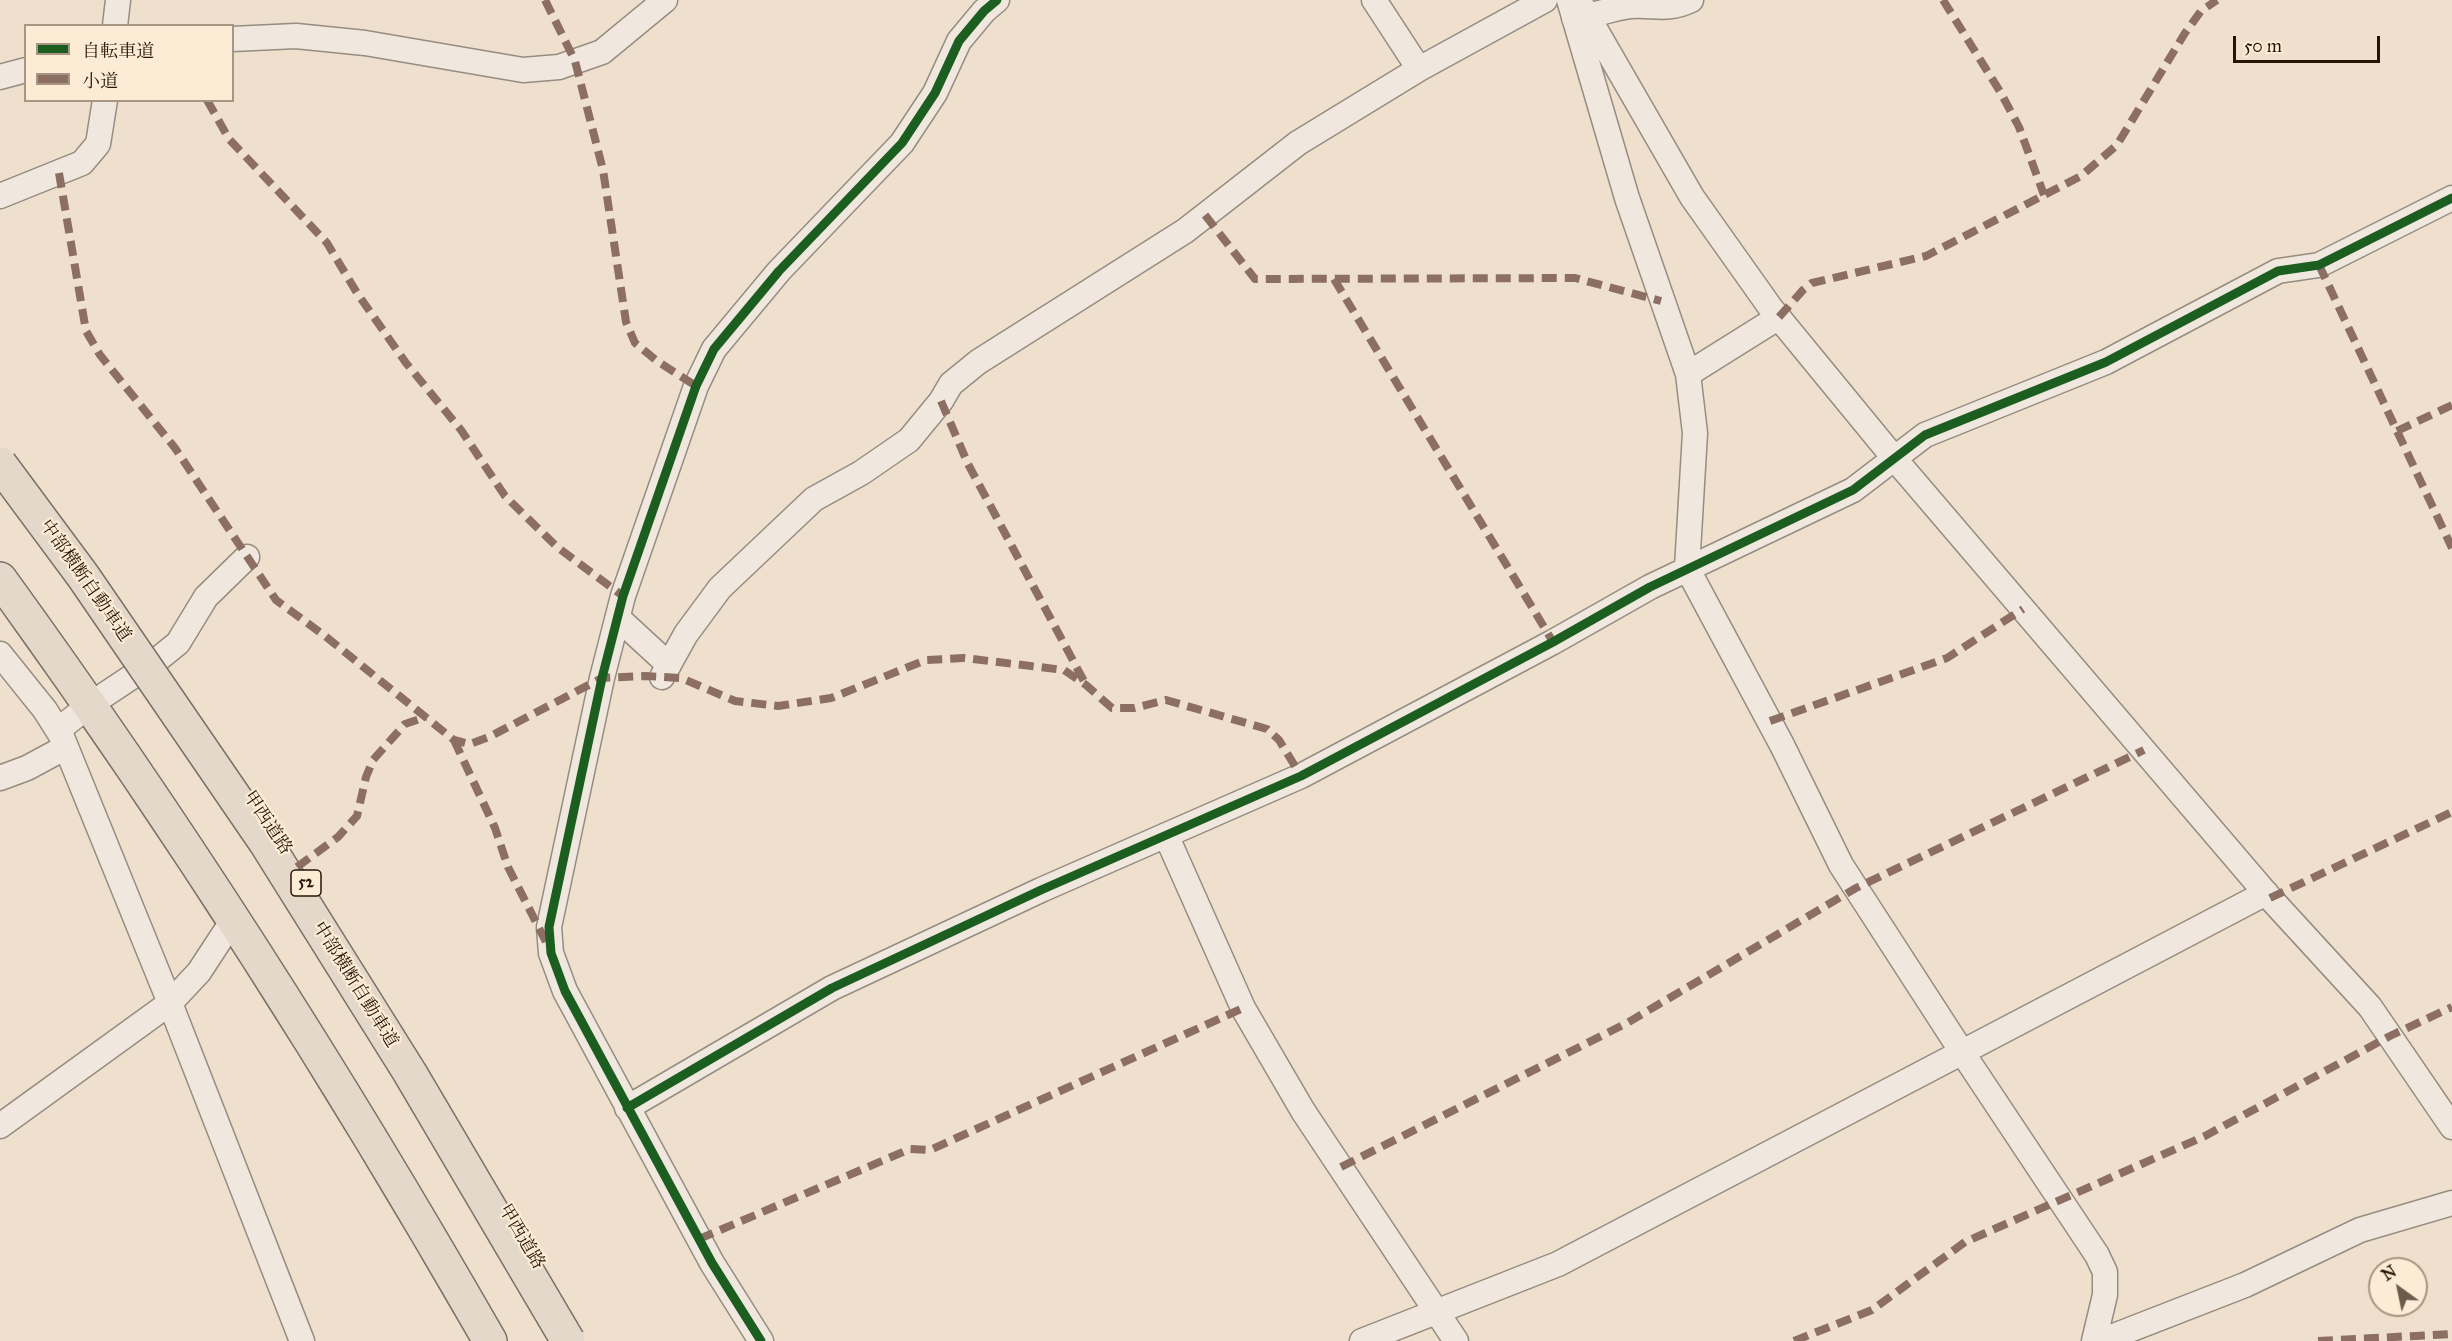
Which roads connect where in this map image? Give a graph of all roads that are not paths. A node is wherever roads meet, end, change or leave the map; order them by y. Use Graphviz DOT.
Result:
graph roads {
  1 [pos="118,0"];
  2 [pos="665,0"];
  3 [pos="997,0"];
  4 [pos="1374,0"];
  5 [pos="1545,0"];
  6 [pos="1691,0"];
  7 [pos="1629,3"];
  8 [pos="1577,9"];
  9 [pos="115,24"];
  10 [pos="234,39"];
  11 [pos="1419,69"];
  12 [pos="24,70"];
  13 [pos="0,76"];
  14 [pos="105,102"];
  15 [pos="0,196"];
  16 [pos="2452,198"];
  17 [pos="1779,317"];
  18 [pos="1688,374"];
  19 [pos="0,444"];
  20 [pos="1894,458"];
  21 [pos="0,464"];
  22 [pos="0,492"];
  23 [pos="247,557"];
  24 [pos="1687,568"];
  25 [pos="0,579"];
  26 [pos="618,618"];
  27 [pos="0,654"];
  28 [pos="157,660"];
  29 [pos="91,704"];
  30 [pos="62,738"];
  31 [pos="0,778"];
  32 [pos="1166,835"];
  33 [pos="2266,893"];
  34 [pos="233,920"];
  35 [pos="170,1003"];
  36 [pos="1962,1052"];
  37 [pos="627,1108"];
  38 [pos="0,1126"];
  39 [pos="2452,1127"];
  40 [pos="2452,1203"];
  41 [pos="1437,1313"];
  42 [pos="302,1341"];
  43 [pos="490,1341"];
  44 [pos="550,1341"];
  45 [pos="568,1341"];
  46 [pos="584,1341"];
  47 [pos="761,1341"];
  48 [pos="1362,1341"];
  49 [pos="1456,1341"];
  50 [pos="2094,1341"];
  51 [pos="2101,1341"];
  1 -- 9 [label="street"];
  2 -- 10 [label="street"];
  3 -- 26 [label="street"];
  4 -- 11 [label="street"];
  5 -- 11 [label="street"];
  6 -- 7 [label="street"];
  7 -- 8 [label="street"];
  8 -- 17 [label="street"];
  8 -- 18 [label="street"];
  11 -- 26 [label="street"];
  12 -- 13 [label="street"];
  14 -- 15 [label="street"];
  16 -- 20 [label="street"];
  17 -- 18 [label="street"];
  17 -- 20 [label="street"];
  18 -- 24 [label="street"];
  19 -- 28 [label="highway, 甲西道路 / 52"];
  20 -- 24 [label="street"];
  20 -- 33 [label="street"];
  21 -- 45 [label="highway, 中部横断自動車道, bridge"];
  22 -- 44 [label="highway, 中部横断自動車道"];
  23 -- 28 [label="street"];
  24 -- 32 [label="street"];
  24 -- 36 [label="street"];
  25 -- 29 [label="highway"];
  26 -- 37 [label="street"];
  27 -- 30 [label="street"];
  28 -- 29 [label="street"];
  28 -- 46 [label="highway, 甲西道路 / 52"];
  29 -- 30 [label="street"];
  29 -- 34 [label="highway"];
  30 -- 31 [label="street"];
  30 -- 35 [label="street"];
  32 -- 37 [label="street"];
  32 -- 41 [label="street"];
  33 -- 36 [label="street"];
  33 -- 39 [label="street"];
  34 -- 35 [label="street"];
  34 -- 43 [label="highway"];
  35 -- 38 [label="street"];
  35 -- 42 [label="street"];
  36 -- 41 [label="street"];
  36 -- 50 [label="street"];
  37 -- 47 [label="street"];
  40 -- 51 [label="street"];
  41 -- 48 [label="street"];
  41 -- 49 [label="street"];
}
